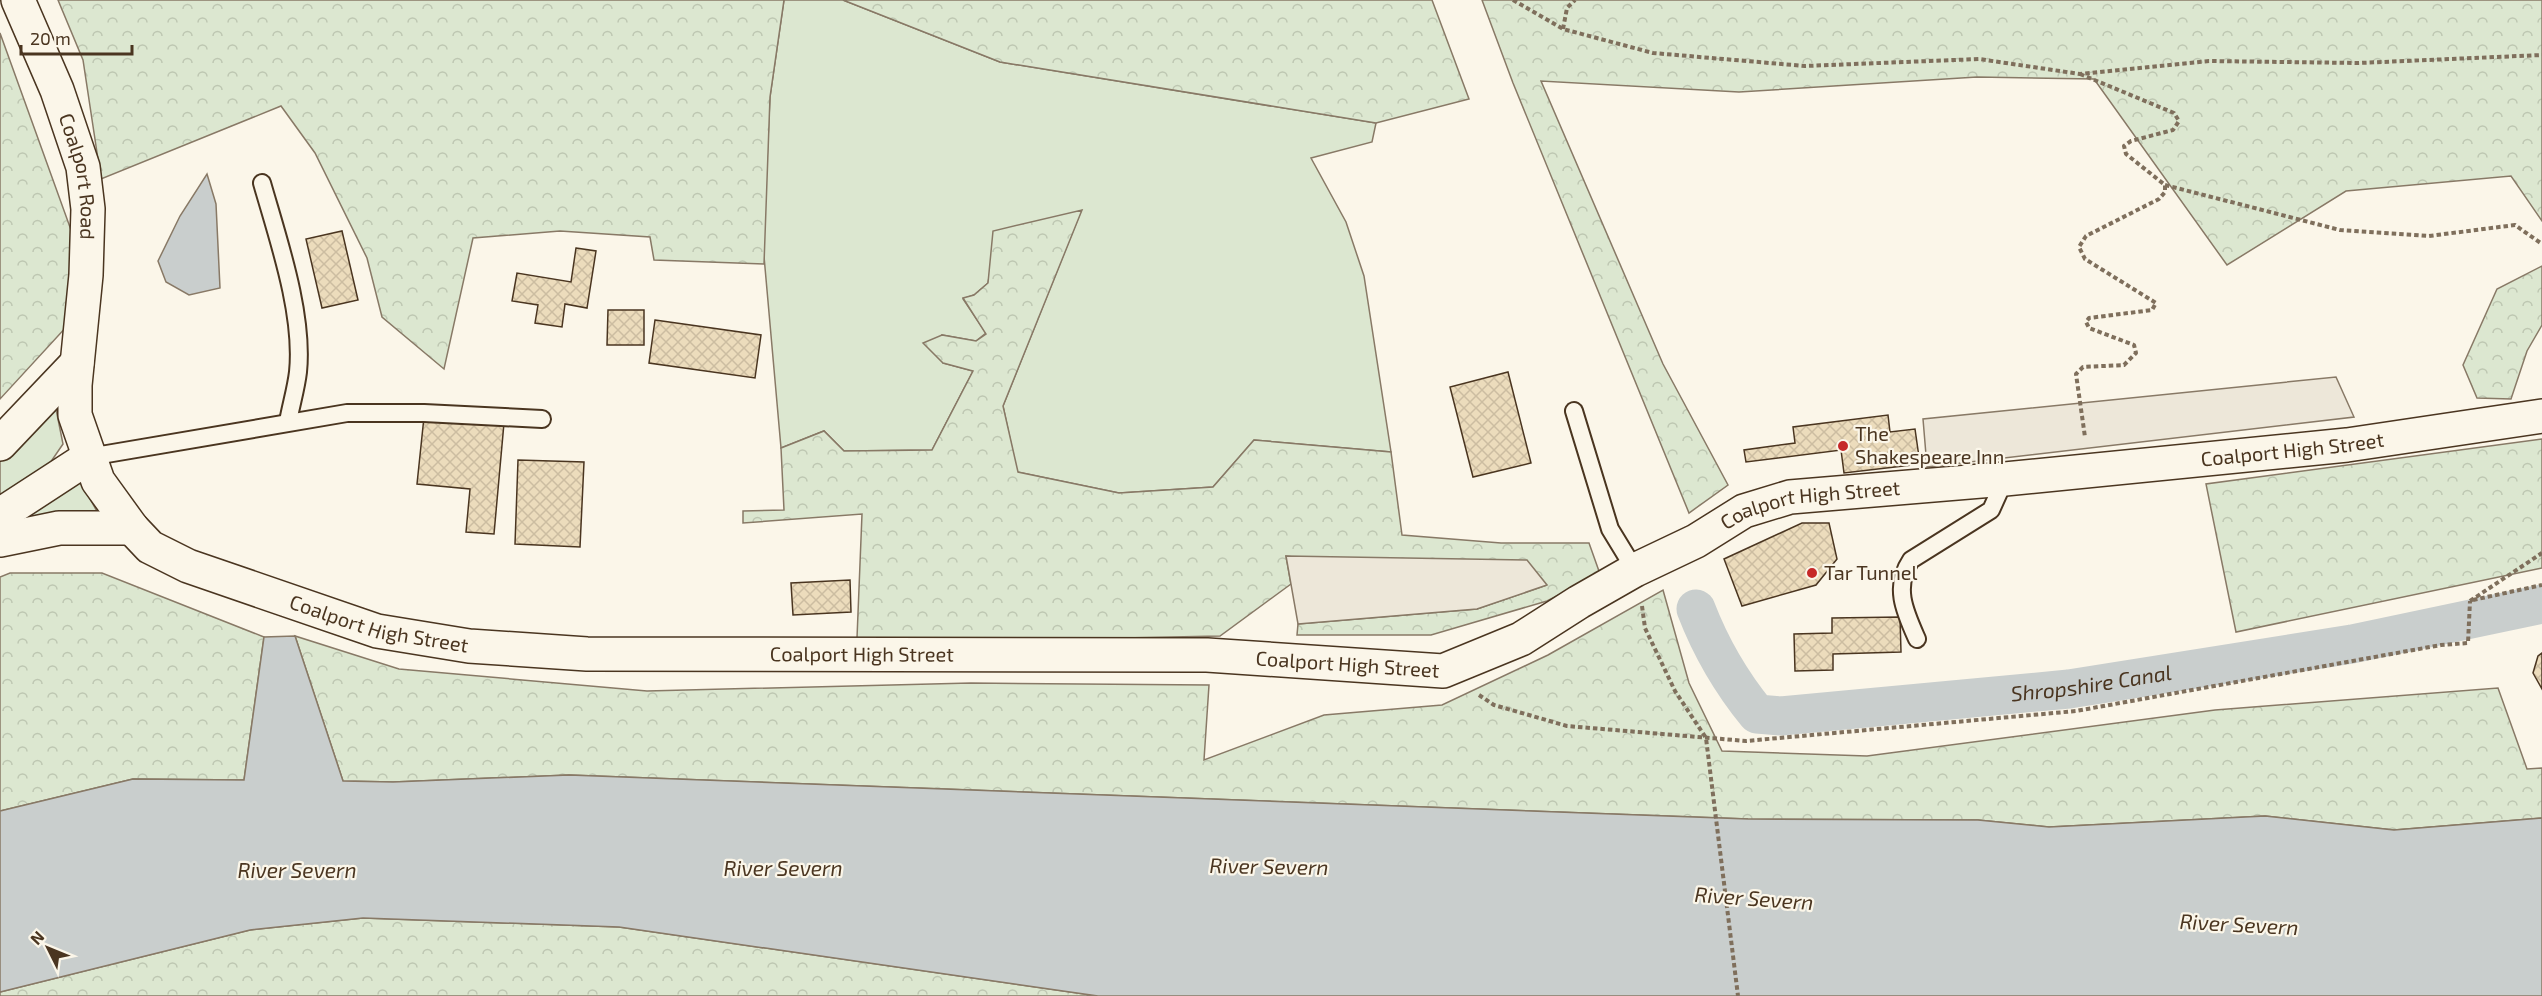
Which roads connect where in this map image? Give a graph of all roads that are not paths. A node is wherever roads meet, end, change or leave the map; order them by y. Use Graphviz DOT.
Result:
graph roads {
  1 [pos="18,0"];
  2 [pos="262,183"];
  3 [pos="77,363"];
  4 [pos="1574,411"];
  5 [pos="2542,416"];
  6 [pos="542,419"];
  7 [pos="288,422"];
  8 [pos="0,444"];
  9 [pos="89,457"];
  10 [pos="2005,479"];
  11 [pos="0,515"];
  12 [pos="132,528"];
  13 [pos="0,540"];
  14 [pos="1635,570"];
  15 [pos="1917,639"];
  1 -- 3 [label="street, Coalport Road"];
  2 -- 7 [label="lane"];
  3 -- 8 [label="street"];
  3 -- 9 [label="street, Coalport High Street"];
  4 -- 14 [label="lane"];
  5 -- 10 [label="street, Coalport High Street"];
  6 -- 7 [label="lane"];
  7 -- 9 [label="lane"];
  9 -- 11 [label="street"];
  9 -- 12 [label="street, Coalport High Street"];
  10 -- 14 [label="street, Coalport High Street"];
  10 -- 15 [label="lane"];
  12 -- 13 [label="street"];
  12 -- 14 [label="street, Coalport High Street"];
}
